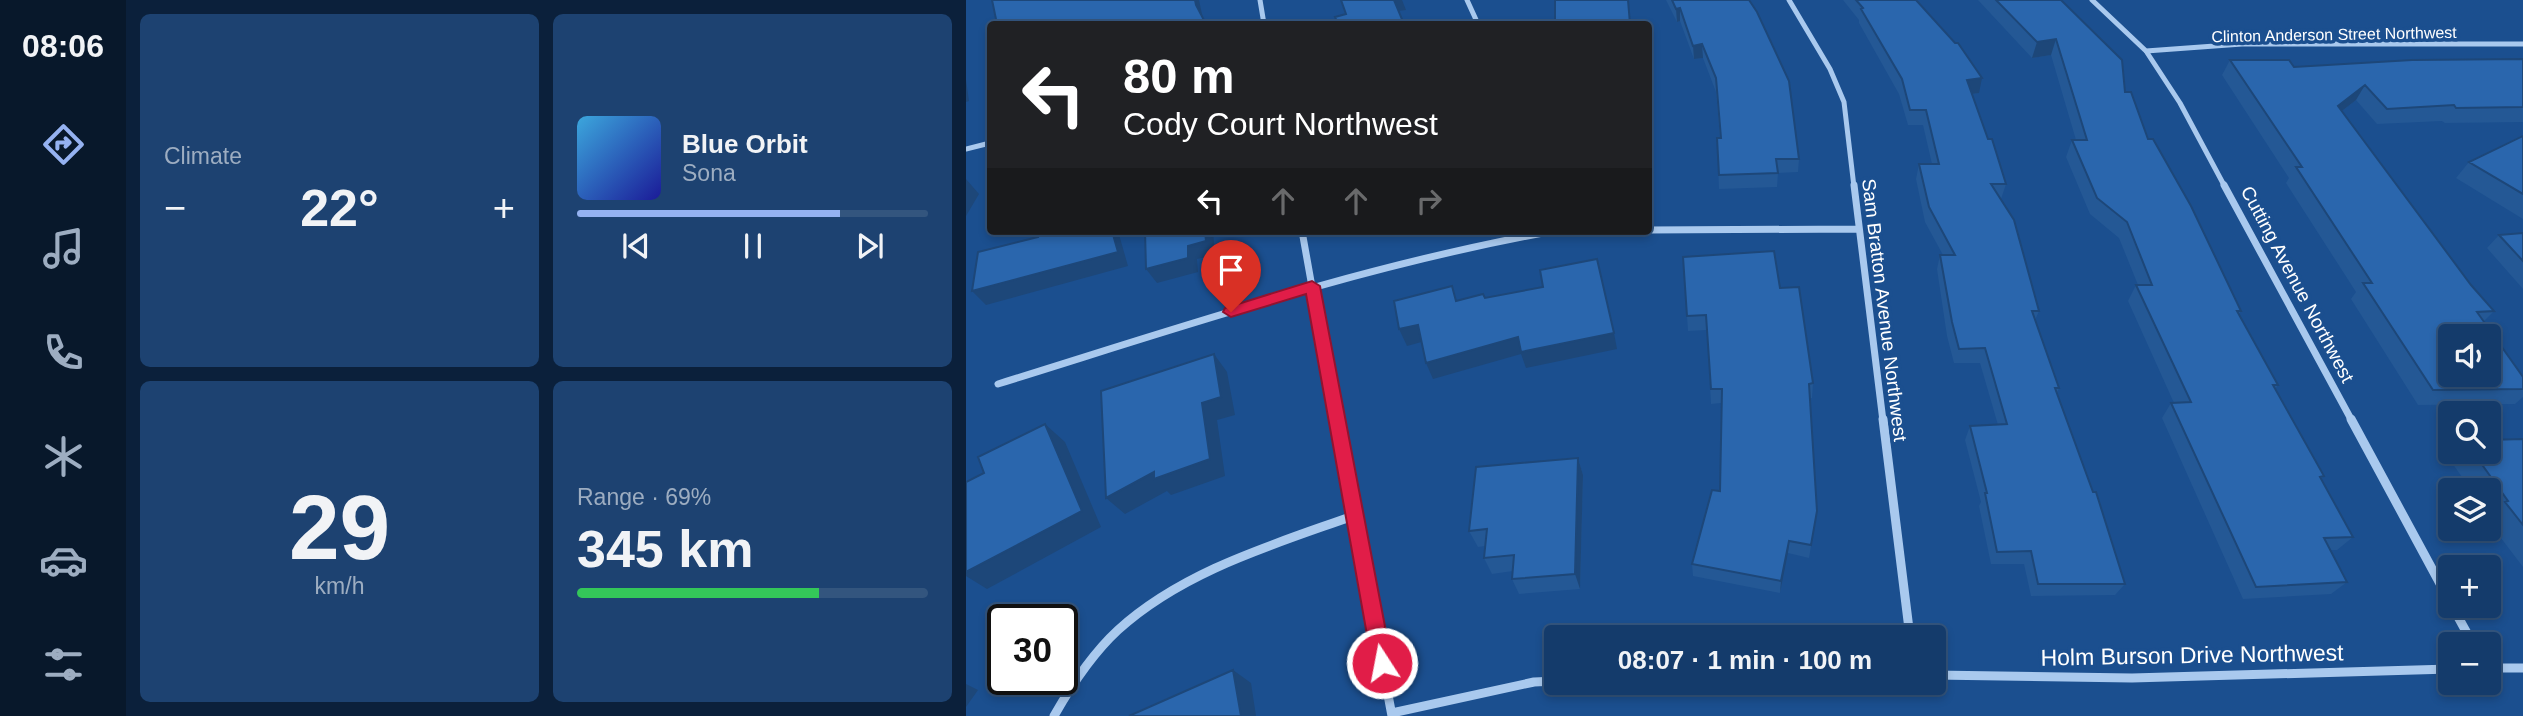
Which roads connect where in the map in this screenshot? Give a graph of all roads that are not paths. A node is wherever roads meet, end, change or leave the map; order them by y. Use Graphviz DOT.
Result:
graph roads {
  1 [pos="1260,0"];
  2 [pos="1467,0"];
  3 [pos="1788,0"];
  4 [pos="2092,0"];
  5 [pos="1264,21"];
  6 [pos="1477,21"];
  7 [pos="2523,44"];
  8 [pos="2146,51"];
  9 [pos="987,144"];
  10 [pos="966,149"];
  11 [pos="1859,229"];
  12 [pos="1652,230"];
  13 [pos="1303,235"];
  14 [pos="1532,235"];
  15 [pos="1312,286"];
  16 [pos="998,384"];
  17 [pos="1353,516"];
  18 [pos="2438,580"];
  19 [pos="1908,625"];
  20 [pos="2501,668"];
  21 [pos="2523,668"];
  22 [pos="2438,669"];
  23 [pos="1946,675"];
  24 [pos="1544,682"];
  25 [pos="1392,714"];
  26 [pos="1054,716"];
  1 -- 5 [label="street"];
  2 -- 6 [label="street"];
  3 -- 11 [label="street, Sam Bratton Avenue Northwest"];
  4 -- 8 [label="street, Cutting Avenue Northwest"];
  7 -- 8 [label="street, Clinton Anderson Street Northwest"];
  8 -- 18 [label="street, Cutting Avenue Northwest"];
  9 -- 10 [label="street"];
  11 -- 12 [label="street"];
  11 -- 19 [label="street, Sam Bratton Avenue Northwest"];
  13 -- 15 [label="street"];
  14 -- 15 [label="street"];
  15 -- 16 [label="street"];
  15 -- 17 [label="street"];
  17 -- 25 [label="street"];
  17 -- 26 [label="street"];
  20 -- 21 [label="street"];
  22 -- 23 [label="street, Holm Burson Drive Northwest"];
  24 -- 25 [label="street"];
}
